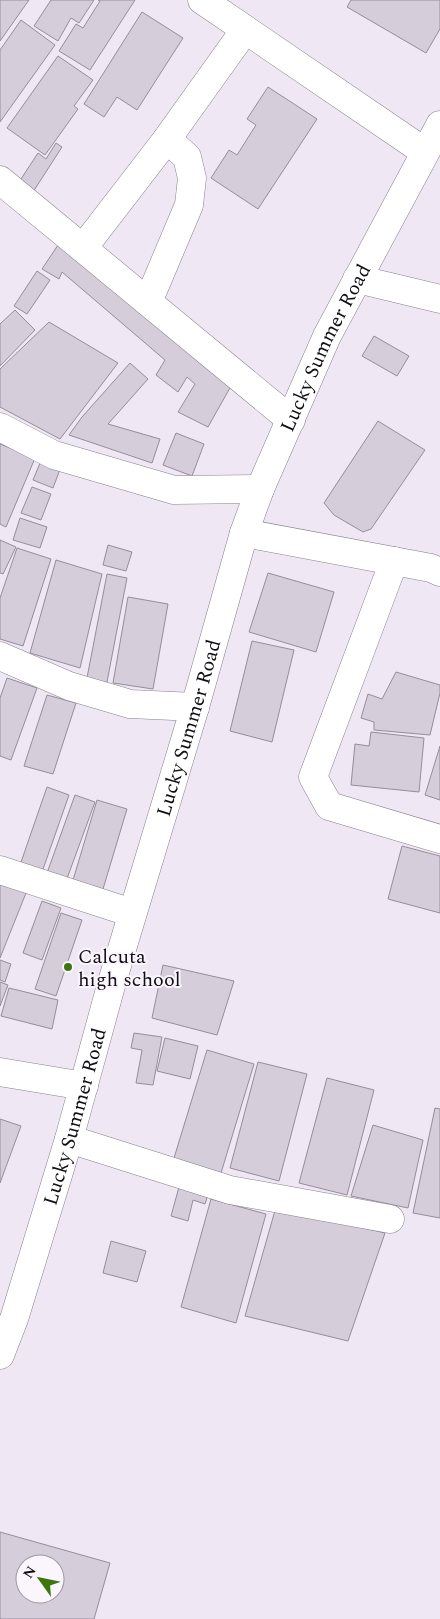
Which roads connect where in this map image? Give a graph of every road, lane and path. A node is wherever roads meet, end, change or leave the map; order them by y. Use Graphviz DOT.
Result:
graph roads {
  1 [pos="202,0"];
  2 [pos="245,30"];
  3 [pos="440,125"];
  4 [pos="168,139"];
  5 [pos="425,152"];
  6 [pos="0,180"];
  7 [pos="83,248"];
  8 [pos="357,279"];
  9 [pos="440,299"];
  10 [pos="148,302"];
  11 [pos="291,420"];
  12 [pos="0,427"];
  13 [pos="260,489"];
  14 [pos="244,533"];
  15 [pos="394,561"];
  16 [pos="440,572"];
  17 [pos="0,656"];
  18 [pos="195,707"];
  19 [pos="440,839"];
  20 [pos="0,870"];
  21 [pos="132,914"];
  22 [pos="0,1072"];
  23 [pos="84,1086"];
  24 [pos="69,1139"];
  25 [pos="390,1219"];
  26 [pos="7,1316"];
  27 [pos="0,1355"];
  1 -- 2 [label="street"];
  2 -- 4 [label="street"];
  2 -- 5 [label="street"];
  3 -- 5 [label="street, Lucky Summer Road"];
  4 -- 7 [label="street"];
  4 -- 10 [label="street"];
  5 -- 8 [label="street, Lucky Summer Road"];
  6 -- 7 [label="street"];
  7 -- 10 [label="street"];
  8 -- 9 [label="street"];
  8 -- 11 [label="street, Lucky Summer Road"];
  10 -- 11 [label="street"];
  11 -- 13 [label="street, Lucky Summer Road"];
  12 -- 13 [label="street"];
  13 -- 14 [label="street, Lucky Summer Road"];
  14 -- 15 [label="street"];
  14 -- 18 [label="street, Lucky Summer Road"];
  15 -- 16 [label="street"];
  15 -- 19 [label="street"];
  17 -- 18 [label="street"];
  18 -- 21 [label="street, Lucky Summer Road"];
  20 -- 21 [label="street"];
  21 -- 23 [label="street, Lucky Summer Road"];
  22 -- 23 [label="street"];
  23 -- 24 [label="street, Lucky Summer Road"];
  24 -- 25 [label="street"];
  24 -- 26 [label="street, Lucky Summer Road"];
  26 -- 27 [label="street, Lucky Summer Road"];
}
